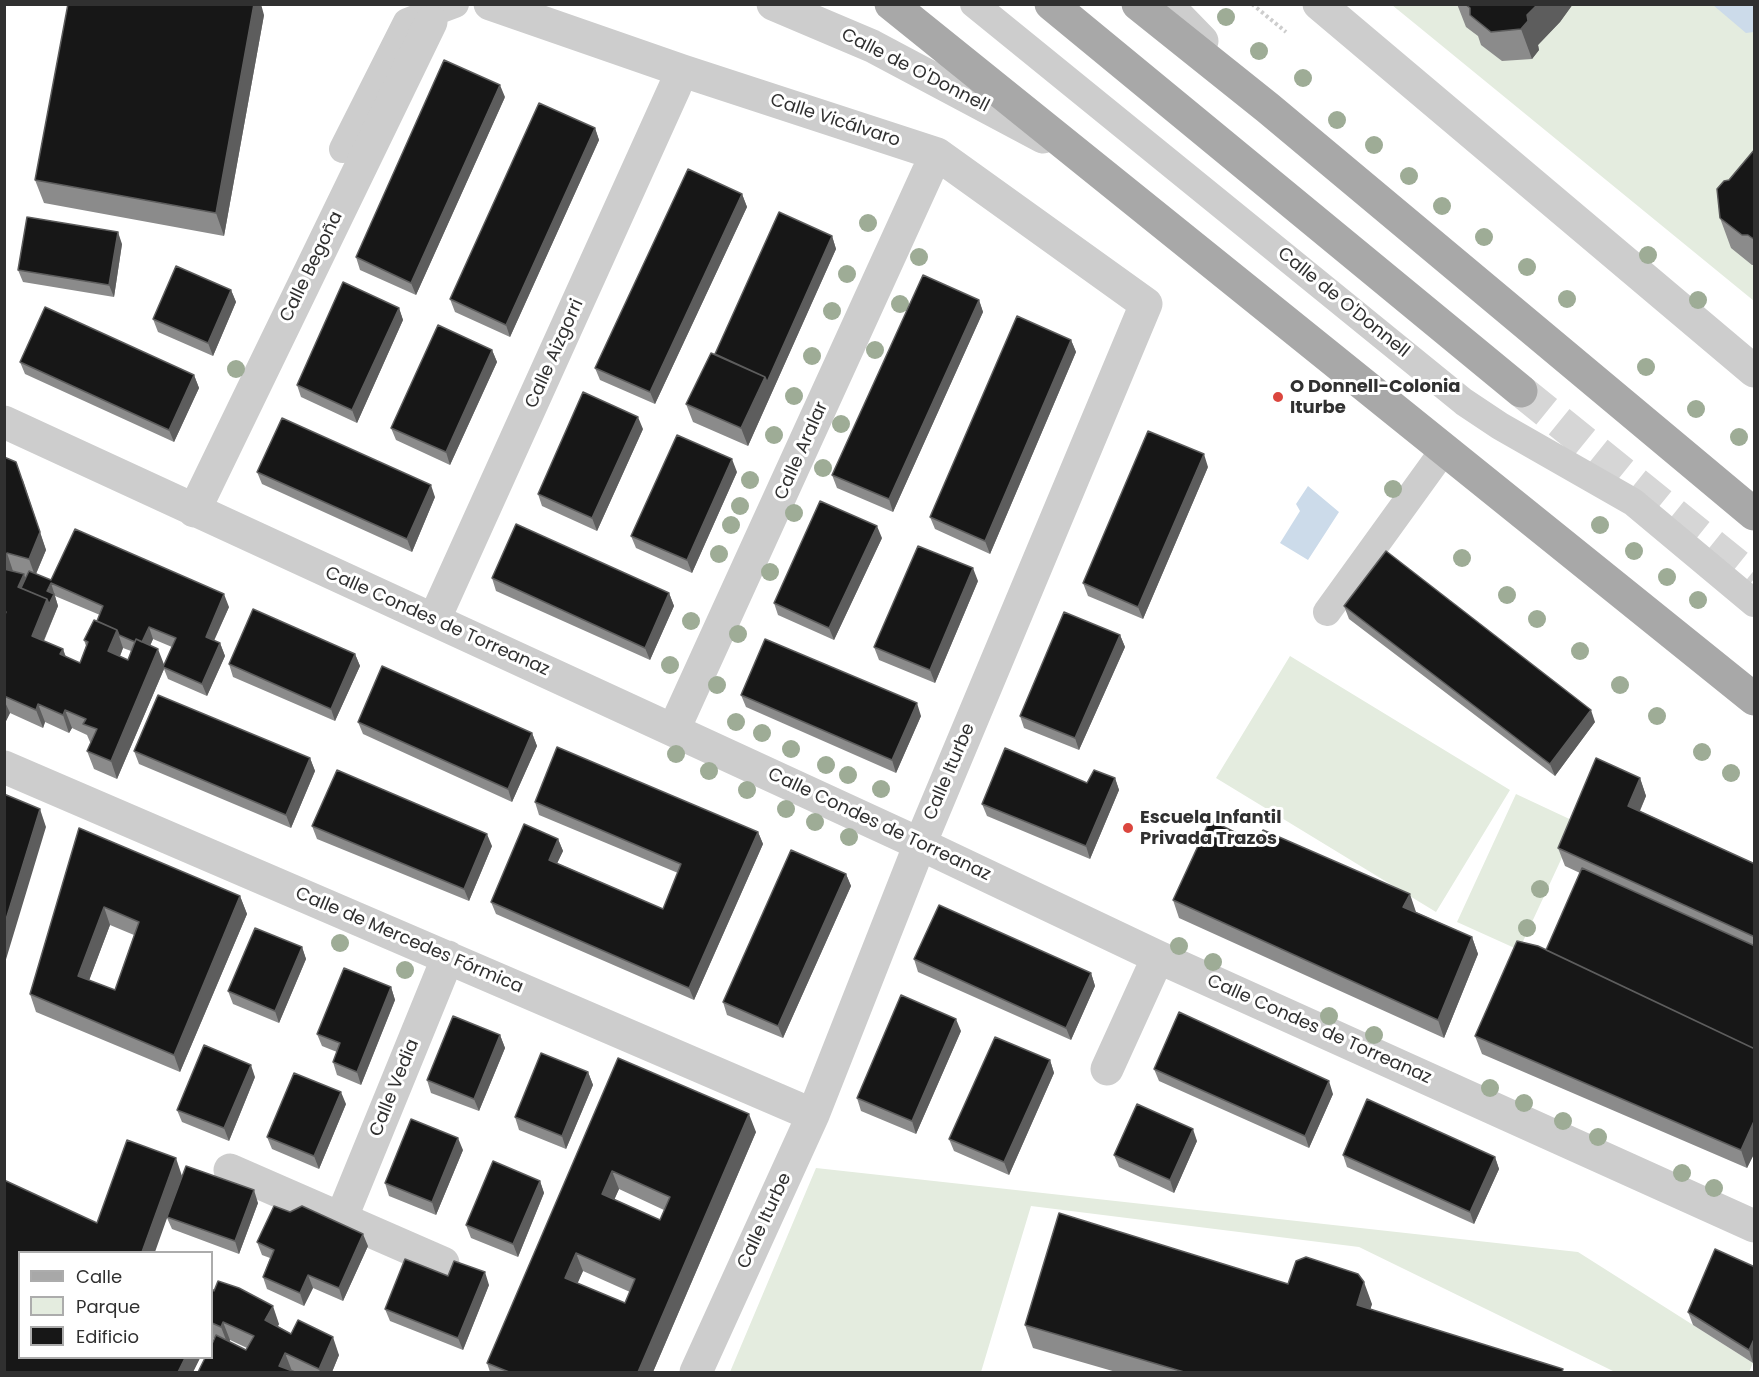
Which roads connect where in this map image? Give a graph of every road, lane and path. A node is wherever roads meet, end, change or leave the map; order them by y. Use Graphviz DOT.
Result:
graph roads {
  1 [pos="490,4"];
  2 [pos="772,4"];
  3 [pos="891,4"];
  4 [pos="974,4"];
  5 [pos="1051,4"];
  6 [pos="1138,4"];
  7 [pos="1166,4"];
  8 [pos="1319,4"];
  9 [pos="443,13"];
  10 [pos="675,87"];
  11 [pos="1268,108"];
  12 [pos="343,149"];
  13 [pos="1087,160"];
  14 [pos="928,172"];
  15 [pos="1146,304"];
  16 [pos="1755,372"];
  17 [pos="1521,391"];
  18 [pos="4,422"];
  19 [pos="1444,450"];
  20 [pos="1748,506"];
  21 [pos="194,511"];
  22 [pos="1755,603"];
  23 [pos="1327,612"];
  24 [pos="434,620"];
  25 [pos="1755,699"];
  26 [pos="674,729"];
  27 [pos="4,767"];
  28 [pos="920,844"];
  29 [pos="448,957"];
  30 [pos="1158,957"];
  31 [pos="1107,1069"];
  32 [pos="813,1115"];
  33 [pos="230,1170"];
  34 [pos="341,1219"];
  35 [pos="1755,1226"];
  36 [pos="443,1263"];
  37 [pos="696,1372"];
  1 -- 15 [label="street, Calle Vicálvaro"];
  2 -- 13 [label="street, Calle de O'Donnell"];
  3 -- 13 [label="main road, Calle de O'Donnell"];
  4 -- 22 [label="lane, Calle de O'Donnell"];
  5 -- 17 [label="main road"];
  6 -- 11 [label="main road"];
  7 -- 11 [label="street"];
  8 -- 16 [label="street"];
  9 -- 12 [label="lane"];
  9 -- 21 [label="street, Calle Begoña"];
  10 -- 24 [label="street, Calle Aizgorri"];
  11 -- 20 [label="main road"];
  13 -- 19 [label="main road, Calle de O'Donnell"];
  14 -- 26 [label="street, Calle Aralar"];
  15 -- 28 [label="street, Calle Iturbe"];
  18 -- 21 [label="street, Calle Condes de Torreanaz"];
  19 -- 23 [label="lane"];
  19 -- 25 [label="main road, Calle de O'Donnell"];
  21 -- 24 [label="street, Calle Condes de Torreanaz"];
  24 -- 26 [label="street, Calle Condes de Torreanaz"];
  26 -- 28 [label="street, Calle Condes de Torreanaz"];
  27 -- 29 [label="street, Calle de Mercedes Fórmica"];
  28 -- 30 [label="street, Calle Condes de Torreanaz"];
  28 -- 32 [label="street, Calle Iturbe"];
  29 -- 32 [label="street, Calle de Mercedes Fórmica"];
  29 -- 34 [label="street, Calle Vedia"];
  30 -- 31 [label="street"];
  30 -- 35 [label="street, Calle Condes de Torreanaz"];
  32 -- 37 [label="street, Calle Iturbe"];
  33 -- 34 [label="street"];
  34 -- 36 [label="street"];
}
